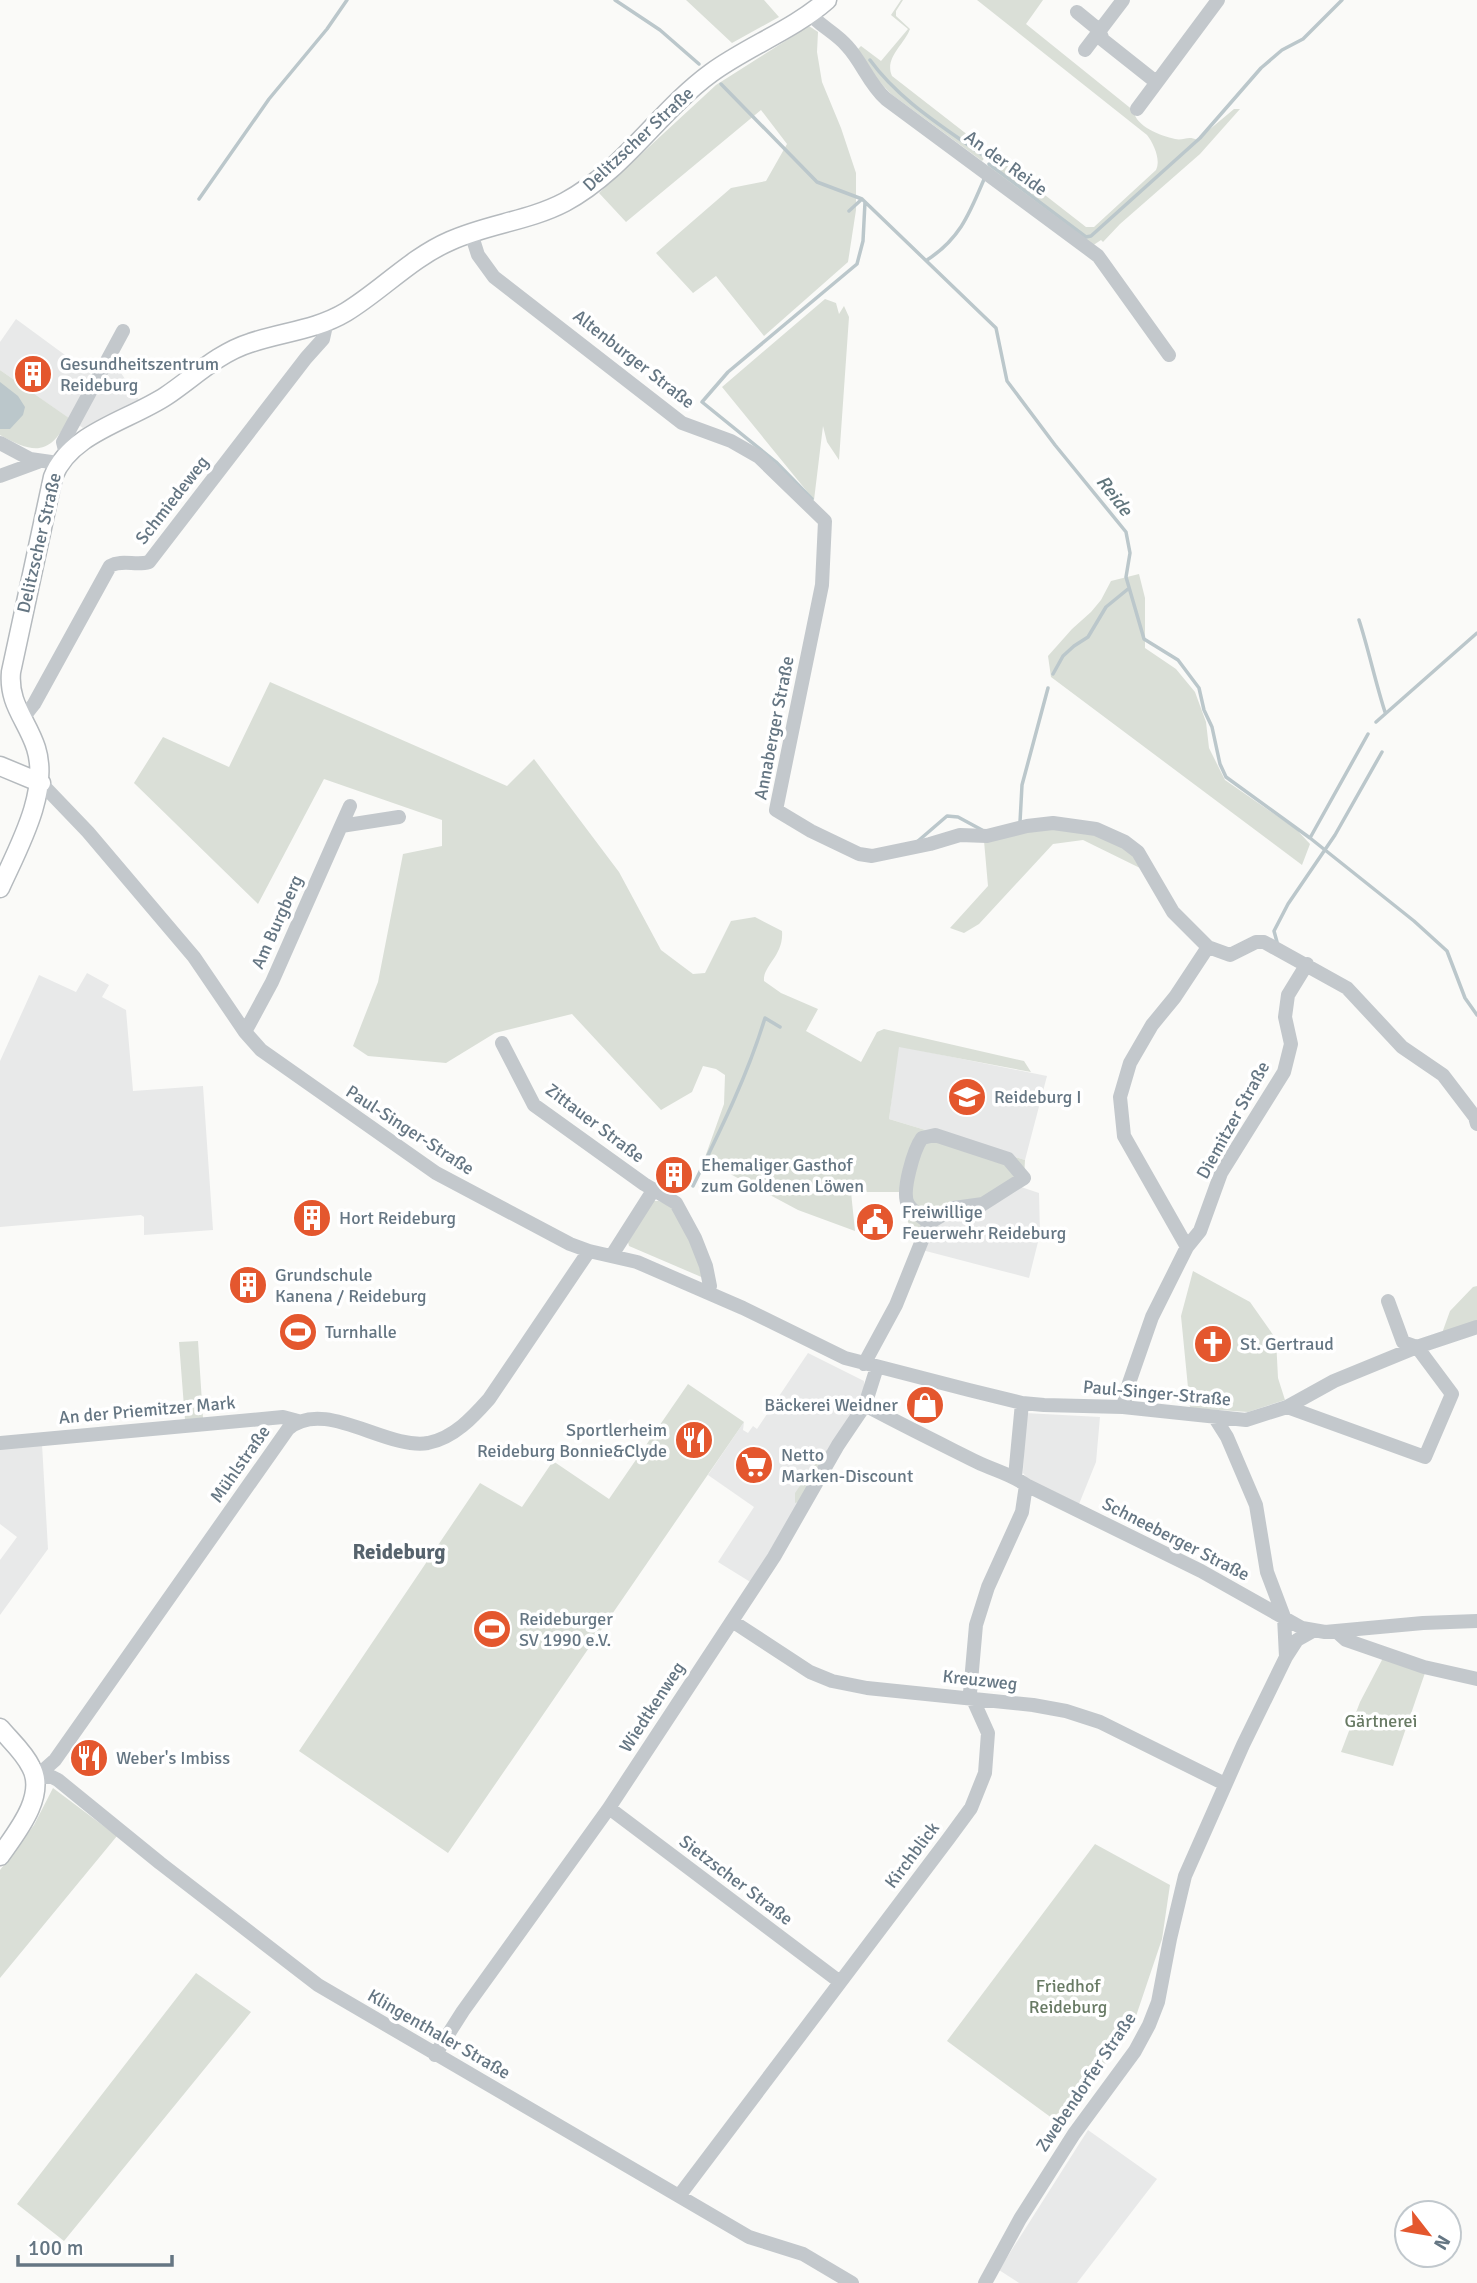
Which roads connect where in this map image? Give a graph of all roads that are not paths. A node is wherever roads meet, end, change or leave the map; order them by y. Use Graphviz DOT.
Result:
graph roads {
  1 [pos="827,0"];
  2 [pos="1123,0"];
  3 [pos="1215,1"];
  4 [pos="1077,12"];
  5 [pos="809,13"];
  6 [pos="1099,30"];
  7 [pos="1085,50"];
  8 [pos="1156,82"];
  9 [pos="1137,109"];
  10 [pos="471,233"];
  11 [pos="327,321"];
  12 [pos="123,331"];
  13 [pos="1169,355"];
  14 [pos="0,443"];
  15 [pos="62,459"];
  16 [pos="38,462"];
  17 [pos="0,476"];
  18 [pos="825,521"];
  19 [pos="23,718"];
  20 [pos="0,766"];
  21 [pos="41,783"];
  22 [pos="350,806"];
  23 [pos="400,817"];
  24 [pos="341,826"];
  25 [pos="0,886"];
  26 [pos="1208,947"];
  27 [pos="1230,955"];
  28 [pos="1199,963"];
  29 [pos="1307,964"];
  30 [pos="244,1032"];
  31 [pos="502,1043"];
  32 [pos="1477,1124"];
  33 [pos="654,1189"];
  34 [pos="929,1223"];
  35 [pos="1187,1247"];
  36 [pos="589,1251"];
  37 [pos="612,1255"];
  38 [pos="707,1292"];
  39 [pos="1388,1301"];
  40 [pos="1477,1327"];
  41 [pos="1418,1347"];
  42 [pos="871,1365"];
  43 [pos="1022,1403"];
  44 [pos="865,1405"];
  45 [pos="1123,1407"];
  46 [pos="1287,1407"];
  47 [pos="1215,1418"];
  48 [pos="298,1421"];
  49 [pos="0,1443"];
  50 [pos="1021,1481"];
  51 [pos="1284,1617"];
  52 [pos="732,1621"];
  53 [pos="1477,1621"];
  54 [pos="1313,1631"];
  55 [pos="1336,1631"];
  56 [pos="1286,1657"];
  57 [pos="1477,1679"];
  58 [pos="971,1698"];
  59 [pos="0,1728"];
  60 [pos="46,1773"];
  61 [pos="1226,1784"];
  62 [pos="609,1808"];
  63 [pos="0,1856"];
  64 [pos="839,1982"];
  65 [pos="435,2054"];
  66 [pos="679,2196"];
  67 [pos="852,2283"];
  68 [pos="985,2283"];
  1 -- 5 [label="main road, Delitzscher Straße"];
  2 -- 6 [label="street"];
  3 -- 8 [label="street"];
  4 -- 6 [label="street"];
  5 -- 10 [label="main road, Delitzscher Straße"];
  5 -- 13 [label="street, An der Reide"];
  6 -- 7 [label="street"];
  6 -- 8 [label="street"];
  8 -- 9 [label="street"];
  10 -- 11 [label="main road, Delitzscher Straße"];
  10 -- 18 [label="street, Altenburger Straße"];
  11 -- 15 [label="main road, Delitzscher Straße"];
  11 -- 19 [label="street, Schmiedeweg"];
  12 -- 15 [label="street"];
  14 -- 16 [label="street"];
  15 -- 16 [label="street"];
  15 -- 19 [label="main road, Delitzscher Straße"];
  16 -- 17 [label="street"];
  18 -- 26 [label="street, Annaberger Straße"];
  19 -- 21 [label="main road, Delitzscher Straße"];
  20 -- 21 [label="main road"];
  21 -- 25 [label="main road, Delitzscher Straße"];
  21 -- 30 [label="street, Paul-Singer-Straße"];
  22 -- 24 [label="street, Am Burgberg"];
  23 -- 24 [label="street"];
  24 -- 30 [label="street, Am Burgberg"];
  26 -- 27 [label="street, Annaberger Straße"];
  26 -- 28 [label="street"];
  27 -- 28 [label="street"];
  27 -- 29 [label="street"];
  28 -- 35 [label="street"];
  29 -- 32 [label="street"];
  29 -- 35 [label="street, Diemitzer Straße"];
  30 -- 36 [label="street, Paul-Singer-Straße"];
  31 -- 33 [label="street, Zittauer Straße"];
  33 -- 37 [label="street"];
  33 -- 38 [label="street, Zittauer Straße"];
  34 -- 34 [label="street"];
  34 -- 42 [label="street"];
  35 -- 45 [label="street, Diemitzer Straße"];
  36 -- 37 [label="street, Paul-Singer-Straße"];
  36 -- 48 [label="street"];
  37 -- 38 [label="street, Paul-Singer-Straße"];
  38 -- 42 [label="street, Paul-Singer-Straße"];
  39 -- 41 [label="street"];
  40 -- 41 [label="street, Paul-Singer-Straße"];
  41 -- 46 [label="street, Paul-Singer-Straße"];
  41 -- 46 [label="street"];
  42 -- 43 [label="street, Paul-Singer-Straße"];
  42 -- 44 [label="street, Wiedtkenweg"];
  43 -- 45 [label="street, Paul-Singer-Straße"];
  43 -- 50 [label="street"];
  44 -- 50 [label="street, Schneeberger Straße"];
  44 -- 52 [label="street, Wiedtkenweg"];
  45 -- 47 [label="street, Paul-Singer-Straße"];
  46 -- 47 [label="street, Paul-Singer-Straße"];
  47 -- 51 [label="street, Zwebendorfer Straße"];
  48 -- 49 [label="street, An der Priemitzer Mark"];
  48 -- 60 [label="street, Mühlstraße"];
  50 -- 51 [label="street, Schneeberger Straße"];
  50 -- 58 [label="street, Kirchblick"];
  51 -- 54 [label="street, Schneeberger Straße"];
  51 -- 56 [label="street, Zwebendorfer Straße"];
  52 -- 58 [label="street, Kreuzweg"];
  52 -- 62 [label="street, Wiedtkenweg"];
  53 -- 55 [label="street"];
  54 -- 55 [label="street, Schneeberger Straße"];
  54 -- 56 [label="street, Zwebendorfer Straße"];
  55 -- 57 [label="street, Schneeberger Straße"];
  56 -- 61 [label="street, Zwebendorfer Straße"];
  58 -- 61 [label="street, Kreuzweg"];
  58 -- 64 [label="street, Kirchblick"];
  59 -- 60 [label="main road"];
  60 -- 63 [label="main road"];
  60 -- 65 [label="street, Klingenthaler Straße"];
  61 -- 68 [label="street, Zwebendorfer Straße"];
  62 -- 64 [label="street, Sietzscher Straße"];
  62 -- 65 [label="street, Wiedtkenweg"];
  64 -- 66 [label="street, Kirchblick"];
  65 -- 66 [label="street, Klingenthaler Straße"];
  66 -- 67 [label="street, Klingenthaler Straße"];
}
